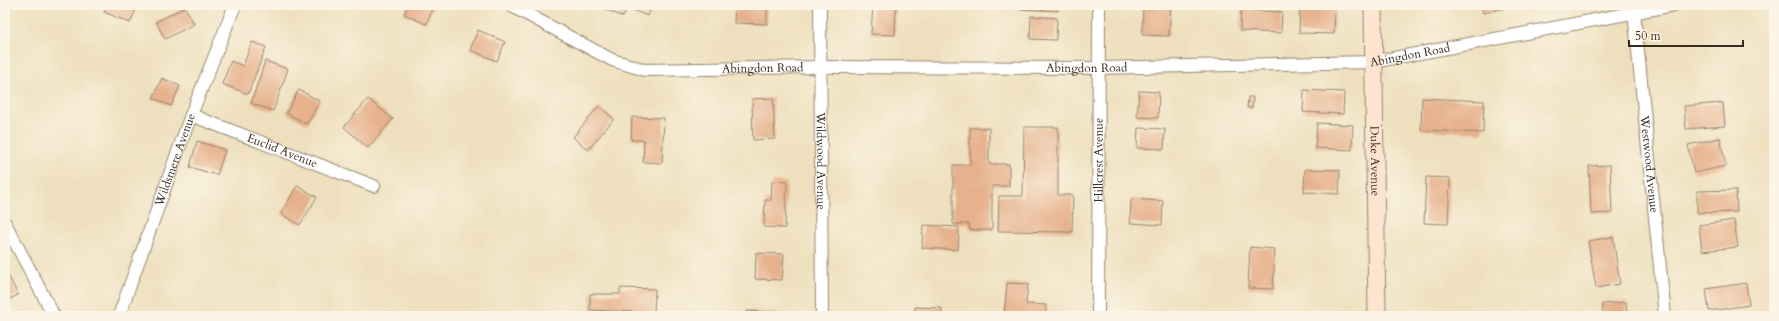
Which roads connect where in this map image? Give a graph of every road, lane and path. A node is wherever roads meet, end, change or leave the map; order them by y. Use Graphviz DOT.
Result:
graph roads {
  1 [pos="235,5"];
  2 [pos="510,5"];
  3 [pos="820,5"];
  4 [pos="1098,5"];
  5 [pos="1373,5"];
  6 [pos="1674,5"];
  7 [pos="1634,12"];
  8 [pos="1373,62"];
  9 [pos="820,67"];
  10 [pos="1098,68"];
  11 [pos="191,115"];
  12 [pos="374,186"];
  13 [pos="5,223"];
  14 [pos="54,316"];
  15 [pos="119,316"];
  16 [pos="822,316"];
  17 [pos="1098,316"];
  18 [pos="1377,316"];
  19 [pos="1665,316"];
  1 -- 11 [label="street, Wildsmere Avenue"];
  2 -- 9 [label="street, Abingdon Road"];
  3 -- 9 [label="street, Wildwood Avenue"];
  4 -- 10 [label="street, Hillcrest Avenue"];
  5 -- 8 [label="street, Duke Avenue"];
  6 -- 7 [label="street, Abingdon Road"];
  7 -- 8 [label="street, Abingdon Road"];
  7 -- 19 [label="street, Westwood Avenue"];
  8 -- 10 [label="street, Abingdon Road"];
  8 -- 18 [label="street, Duke Avenue"];
  9 -- 10 [label="street, Abingdon Road"];
  9 -- 16 [label="street, Wildwood Avenue"];
  10 -- 17 [label="street, Hillcrest Avenue"];
  11 -- 12 [label="street, Euclid Avenue"];
  11 -- 15 [label="street, Wildsmere Avenue"];
  13 -- 14 [label="street"];
}
